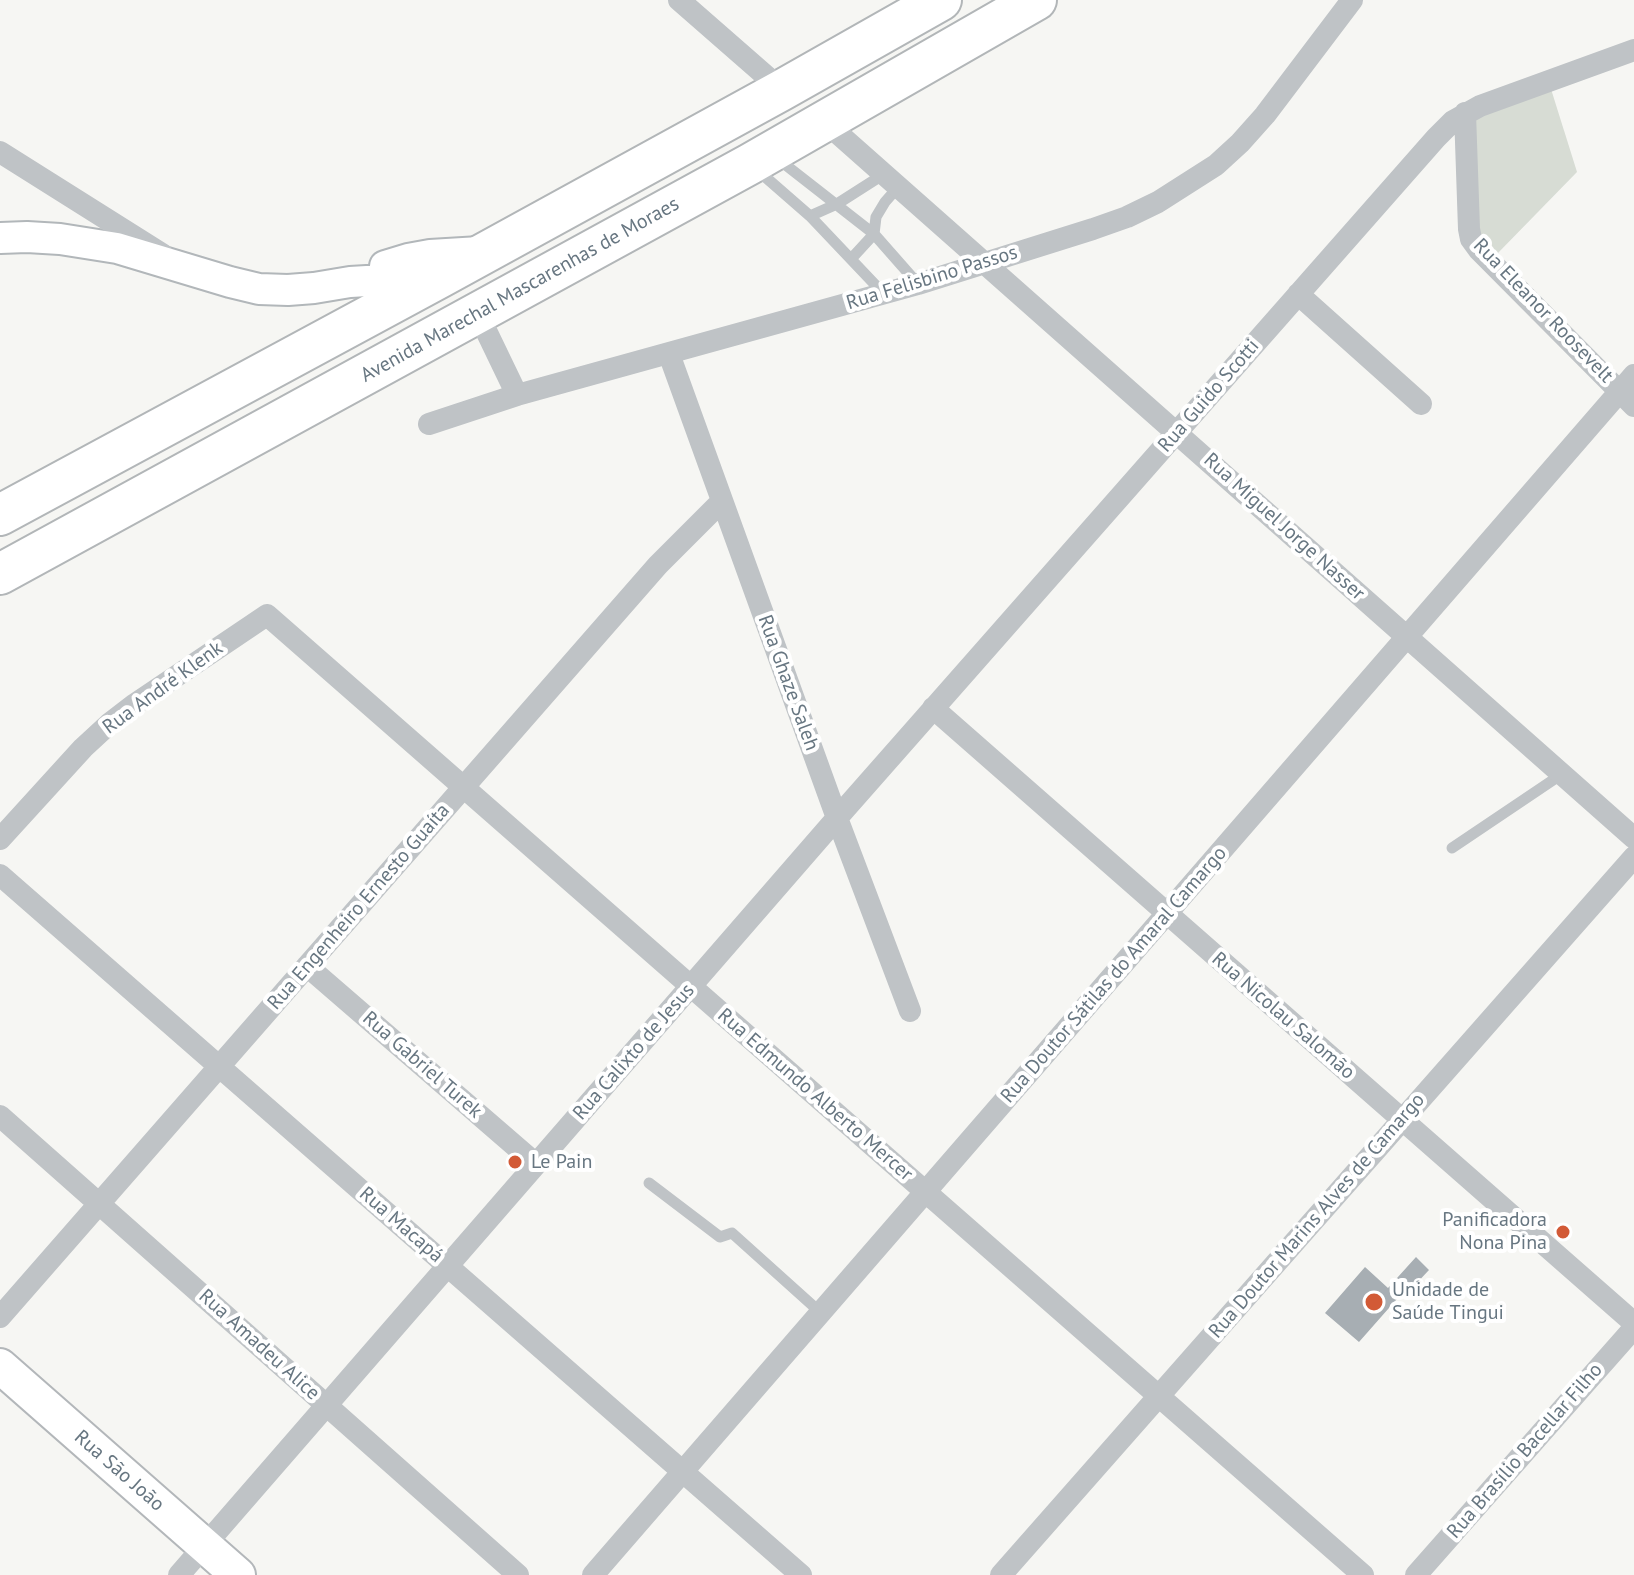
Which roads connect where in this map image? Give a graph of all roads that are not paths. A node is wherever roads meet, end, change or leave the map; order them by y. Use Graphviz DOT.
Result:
graph roads {
  1 [pos="679,0"];
  2 [pos="1036,0"];
  3 [pos="1352,0"];
  4 [pos="705,8"];
  5 [pos="928,8"];
  6 [pos="1634,50"];
  7 [pos="925,65"];
  8 [pos="771,96"];
  9 [pos="1465,113"];
  10 [pos="825,122"];
  11 [pos="0,152"];
  12 [pos="760,158"];
  13 [pos="892,180"];
  14 [pos="837,204"];
  15 [pos="810,216"];
  16 [pos="874,234"];
  17 [pos="0,238"];
  18 [pos="488,251"];
  19 [pos="851,259"];
  20 [pos="984,262"];
  21 [pos="180,265"];
  22 [pos="560,269"];
  23 [pos="441,277"];
  24 [pos="350,282"];
  25 [pos="918,284"];
  26 [pos="883,293"];
  27 [pos="1298,294"];
  28 [pos="478,314"];
  29 [pos="669,354"];
  30 [pos="281,364"];
  31 [pos="1629,391"];
  32 [pos="517,395"];
  33 [pos="1421,404"];
  34 [pos="277,424"];
  35 [pos="429,424"];
  36 [pos="1176,433"];
  37 [pos="722,501"];
  38 [pos="0,515"];
  39 [pos="0,574"];
  40 [pos="267,615"];
  41 [pos="1407,637"];
  42 [pos="933,708"];
  43 [pos="1562,774"];
  44 [pos="464,787"];
  45 [pos="837,818"];
  46 [pos="1634,838"];
  47 [pos="0,839"];
  48 [pos="1452,848"];
  49 [pos="1634,857"];
  50 [pos="0,875"];
  51 [pos="1167,914"];
  52 [pos="307,966"];
  53 [pos="691,986"];
  54 [pos="910,1011"];
  55 [pos="219,1067"];
  56 [pos="0,1116"];
  57 [pos="1402,1120"];
  58 [pos="536,1164"];
  59 [pos="649,1183"];
  60 [pos="926,1192"];
  61 [pos="99,1204"];
  62 [pos="448,1266"];
  63 [pos="821,1313"];
  64 [pos="0,1317"];
  65 [pos="1634,1325"];
  66 [pos="0,1366"];
  67 [pos="1159,1396"];
  68 [pos="326,1405"];
  69 [pos="683,1471"];
  70 [pos="204,1545"];
  71 [pos="179,1575"];
  72 [pos="238,1575"];
  73 [pos="518,1575"];
  74 [pos="593,1575"];
  75 [pos="801,1575"];
  76 [pos="1001,1575"];
  77 [pos="1363,1575"];
  78 [pos="1416,1575"];
  1 -- 4 [label="street"];
  2 -- 7 [label="highway, Avenida Marechal Mascarenhas de Moraes"];
  3 -- 20 [label="street, Rua Felisbino Passos"];
  4 -- 8 [label="street"];
  5 -- 7 [label="highway"];
  5 -- 8 [label="highway"];
  6 -- 9 [label="street, Rua Guido Scotti"];
  7 -- 10 [label="highway, Avenida Marechal Mascarenhas de Moraes"];
  8 -- 10 [label="highway"];
  8 -- 18 [label="highway"];
  9 -- 27 [label="street, Rua Guido Scotti"];
  9 -- 31 [label="street, Rua Eleanor Roosevelt"];
  10 -- 12 [label="highway, Avenida Marechal Mascarenhas de Moraes"];
  10 -- 13 [label="street, Rua Miguel Jorge Nasser"];
  11 -- 21 [label="street"];
  12 -- 14 [label="lane"];
  12 -- 15 [label="lane"];
  12 -- 22 [label="highway, Avenida Marechal Mascarenhas de Moraes"];
  13 -- 14 [label="lane"];
  13 -- 16 [label="lane"];
  13 -- 20 [label="street, Rua Miguel Jorge Nasser"];
  14 -- 15 [label="lane"];
  14 -- 16 [label="lane"];
  15 -- 19 [label="lane"];
  16 -- 19 [label="lane"];
  16 -- 25 [label="lane"];
  17 -- 21 [label="main road"];
  18 -- 23 [label="highway"];
  18 -- 24 [label="main road"];
  19 -- 26 [label="lane"];
  20 -- 25 [label="street, Rua Felisbino Passos"];
  20 -- 36 [label="street, Rua Miguel Jorge Nasser"];
  21 -- 24 [label="main road"];
  22 -- 23 [label="highway"];
  22 -- 28 [label="highway, Avenida Marechal Mascarenhas de Moraes"];
  23 -- 24 [label="main road"];
  23 -- 30 [label="highway"];
  25 -- 26 [label="street, Rua Felisbino Passos"];
  26 -- 29 [label="street, Rua Felisbino Passos"];
  27 -- 33 [label="street"];
  27 -- 36 [label="street, Rua Guido Scotti"];
  28 -- 32 [label="street"];
  28 -- 34 [label="highway, Avenida Marechal Mascarenhas de Moraes"];
  29 -- 32 [label="street, Rua Felisbino Passos"];
  29 -- 37 [label="street, Rua Ghaze Saleh"];
  30 -- 34 [label="highway"];
  30 -- 38 [label="highway"];
  31 -- 41 [label="street, Rua Doutor Sátilas do Amaral Camargo"];
  32 -- 35 [label="street, Rua Felisbino Passos"];
  34 -- 39 [label="highway, Avenida Marechal Mascarenhas de Moraes"];
  36 -- 41 [label="street, Rua Miguel Jorge Nasser"];
  36 -- 42 [label="street, Rua Guido Scotti"];
  37 -- 44 [label="street, Rua Engenheiro Ernesto Guaíta"];
  37 -- 45 [label="street, Rua Ghaze Saleh"];
  40 -- 44 [label="street, Rua Edmundo Alberto Mercer"];
  40 -- 47 [label="street, Rua André Klenk"];
  41 -- 43 [label="street, Rua Miguel Jorge Nasser"];
  41 -- 51 [label="street, Rua Doutor Sátilas do Amaral Camargo"];
  42 -- 45 [label="street, Rua Guido Scotti"];
  42 -- 51 [label="street, Rua Nicolau Salomão"];
  43 -- 46 [label="street, Rua Miguel Jorge Nasser"];
  43 -- 48 [label="lane"];
  44 -- 52 [label="street, Rua Engenheiro Ernesto Guaíta"];
  44 -- 53 [label="street, Rua Edmundo Alberto Mercer"];
  45 -- 53 [label="street, Rua Calixto de Jesus"];
  45 -- 54 [label="street, Rua Ghaze Saleh"];
  49 -- 57 [label="street, Rua Doutor Marins Alves de Camargo"];
  50 -- 55 [label="street, Rua Macapá"];
  51 -- 57 [label="street, Rua Nicolau Salomão"];
  51 -- 60 [label="street, Rua Doutor Sátilas do Amaral Camargo"];
  52 -- 55 [label="street, Rua Engenheiro Ernesto Guaíta"];
  52 -- 58 [label="street, Rua Gabriel Turek"];
  53 -- 58 [label="street, Rua Calixto de Jesus"];
  53 -- 60 [label="street, Rua Edmundo Alberto Mercer"];
  55 -- 61 [label="street, Rua Engenheiro Ernesto Guaíta"];
  55 -- 62 [label="street, Rua Macapá"];
  56 -- 61 [label="street, Rua Amadeu Alice"];
  57 -- 65 [label="street, Rua Nicolau Salomão"];
  57 -- 67 [label="street, Rua Doutor Marins Alves de Camargo"];
  58 -- 62 [label="street, Rua Calixto de Jesus"];
  59 -- 63 [label="lane"];
  60 -- 63 [label="street, Rua Doutor Sátilas do Amaral Camargo"];
  60 -- 67 [label="street, Rua Edmundo Alberto Mercer"];
  61 -- 64 [label="street, Rua Engenheiro Ernesto Guaíta"];
  61 -- 68 [label="street, Rua Amadeu Alice"];
  62 -- 68 [label="street, Rua Calixto de Jesus"];
  62 -- 69 [label="street, Rua Macapá"];
  63 -- 69 [label="street, Rua Doutor Sátilas do Amaral Camargo"];
  65 -- 78 [label="street, Rua Brasílio Bacellar Filho"];
  66 -- 70 [label="main road, Rua São João"];
  67 -- 76 [label="street, Rua Doutor Marins Alves de Camargo"];
  67 -- 77 [label="street, Rua Edmundo Alberto Mercer"];
  68 -- 70 [label="street, Rua Calixto de Jesus"];
  68 -- 73 [label="street, Rua Amadeu Alice"];
  69 -- 74 [label="street, Rua Doutor Sátilas do Amaral Camargo"];
  69 -- 75 [label="street, Rua Macapá"];
  70 -- 71 [label="street, Rua Calixto de Jesus"];
  70 -- 72 [label="main road, Rua São João"];
}
